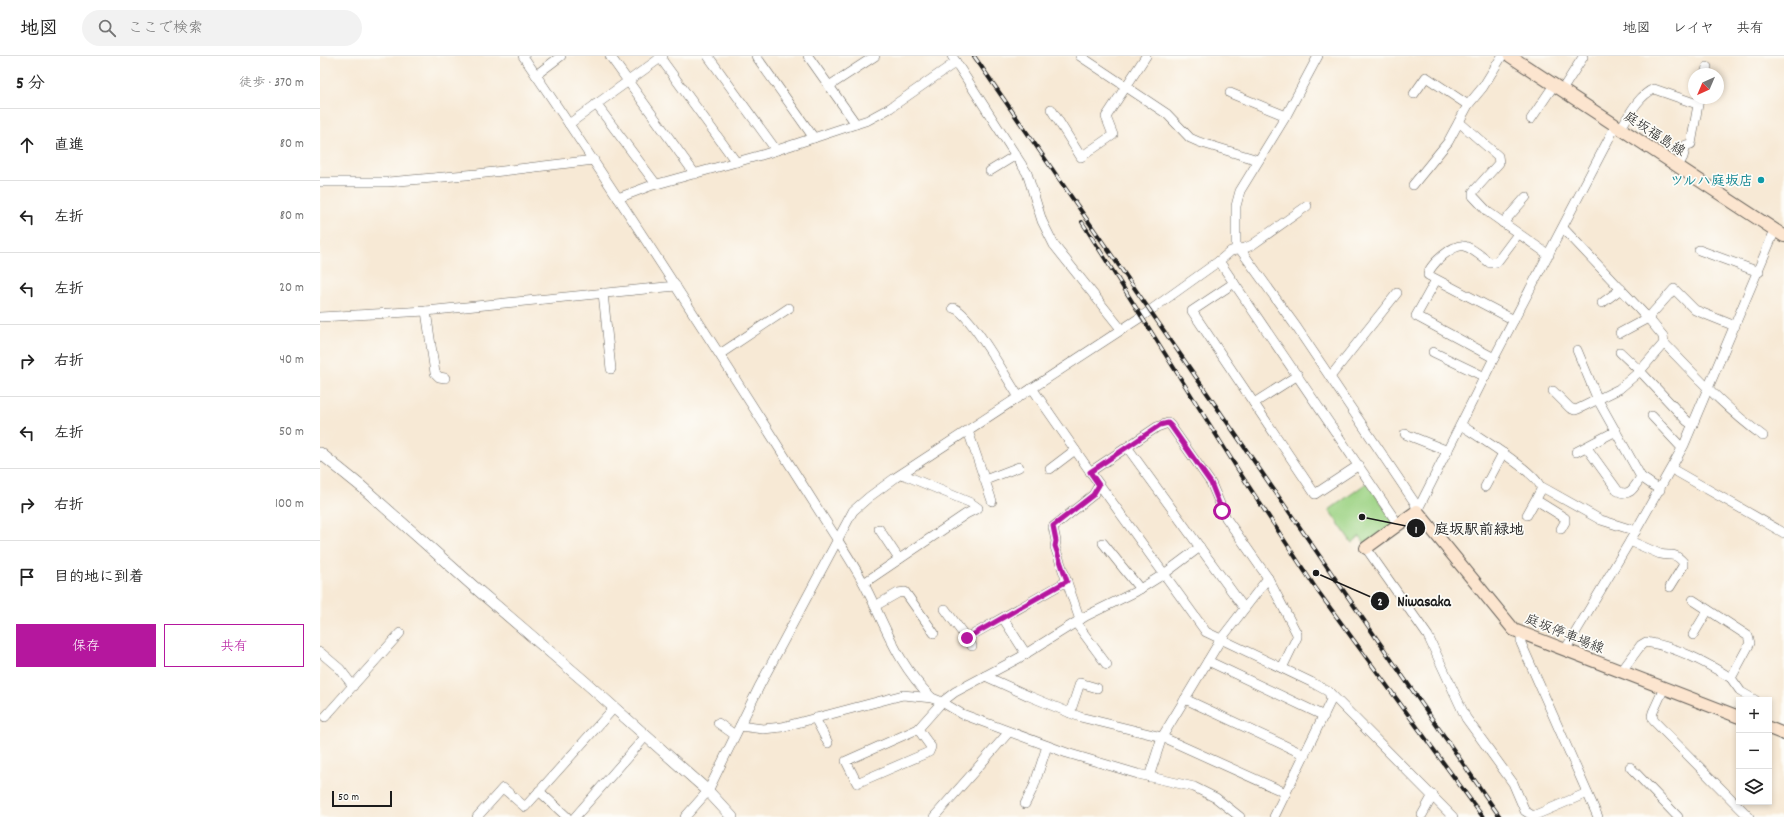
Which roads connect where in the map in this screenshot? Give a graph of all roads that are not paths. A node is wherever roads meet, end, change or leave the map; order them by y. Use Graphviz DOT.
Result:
graph roads {
  1 [pos="523,56"];
  2 [pos="561,56"];
  3 [pos="610,56"];
  4 [pos="708,56"];
  5 [pos="756,56"];
  6 [pos="808,56"];
  7 [pos="875,56"];
  8 [pos="1080,56"];
  9 [pos="1146,56"];
  10 [pos="1318,56"];
  11 [pos="1502,56"];
  12 [pos="1510,56"];
  13 [pos="1583,56"];
  14 [pos="661,57"];
  15 [pos="954,59"];
  16 [pos="536,74"];
  17 [pos="628,81"];
  18 [pos="829,86"];
  19 [pos="1126,87"];
  20 [pos="1558,87"];
  21 [pos="1230,93"];
  22 [pos="1414,94"];
  23 [pos="1688,100"];
  24 [pos="596,104"];
  25 [pos="1698,104"];
  26 [pos="1468,105"];
  27 [pos="1051,109"];
  28 [pos="1286,116"];
  29 [pos="1531,119"];
  30 [pos="1459,122"];
  31 [pos="569,124"];
  32 [pos="856,124"];
  33 [pos="1619,127"];
  34 [pos="814,138"];
  35 [pos="776,150"];
  36 [pos="1016,155"];
  37 [pos="594,160"];
  38 [pos="1258,160"];
  39 [pos="736,162"];
  40 [pos="1678,166"];
  41 [pos="990,171"];
  42 [pos="695,174"];
  43 [pos="320,182"];
  44 [pos="656,184"];
  45 [pos="1414,185"];
  46 [pos="1526,197"];
  47 [pos="618,198"];
  48 [pos="1307,206"];
  49 [pos="1503,222"];
  50 [pos="1563,228"];
  51 [pos="1780,233"];
  52 [pos="1518,234"];
  53 [pos="1238,250"];
  54 [pos="1699,250"];
  55 [pos="1549,255"];
  56 [pos="1220,261"];
  57 [pos="1759,272"];
  58 [pos="1436,280"];
  59 [pos="1234,283"];
  60 [pos="676,286"];
  61 [pos="1621,289"];
  62 [pos="603,293"];
  63 [pos="1396,293"];
  64 [pos="1602,303"];
  65 [pos="789,308"];
  66 [pos="953,308"];
  67 [pos="426,311"];
  68 [pos="320,317"];
  69 [pos="1648,318"];
  70 [pos="1514,320"];
  71 [pos="1735,326"];
  72 [pos="1121,329"];
  73 [pos="1620,333"];
  74 [pos="1664,343"];
  75 [pos="1577,350"];
  76 [pos="1433,352"];
  77 [pos="1620,352"];
  78 [pos="720,354"];
  79 [pos="1494,358"];
  80 [pos="611,369"];
  81 [pos="1640,371"];
  82 [pos="1298,375"];
  83 [pos="1330,377"];
  84 [pos="1485,377"];
  85 [pos="445,378"];
  86 [pos="1032,388"];
  87 [pos="1708,389"];
  88 [pos="1553,391"];
  89 [pos="1018,397"];
  90 [pos="1598,400"];
  91 [pos="1254,403"];
  92 [pos="1652,416"];
  93 [pos="1461,425"];
  94 [pos="1692,425"];
  95 [pos="968,431"];
  96 [pos="1616,431"];
  97 [pos="1405,434"];
  98 [pos="1764,436"];
  99 [pos="1127,447"];
  100 [pos="1587,448"];
  101 [pos="1682,448"];
  102 [pos="1075,450"];
  103 [pos="1448,451"];
  104 [pos="1576,452"];
  105 [pos="320,453"];
  106 [pos="1503,453"];
  107 [pos="1359,465"];
  108 [pos="1019,467"];
  109 [pos="1050,469"];
  110 [pos="1672,469"];
  111 [pos="1090,472"];
  112 [pos="902,474"];
  113 [pos="1641,477"];
  114 [pos="984,480"];
  115 [pos="1099,485"];
  116 [pos="1485,487"];
  117 [pos="1542,487"];
  118 [pos="1660,490"];
  119 [pos="1536,500"];
  120 [pos="992,501"];
  121 [pos="1417,511"];
  122 [pos="1527,515"];
  123 [pos="1398,524"];
  124 [pos="880,529"];
  125 [pos="1561,529"];
  126 [pos="1636,531"];
  127 [pos="1784,533"];
  128 [pos="838,540"];
  129 [pos="1630,541"];
  130 [pos="1103,543"];
  131 [pos="1200,546"];
  132 [pos="1366,548"];
  133 [pos="899,559"];
  134 [pos="1164,574"];
  135 [pos="1268,578"];
  136 [pos="1067,581"];
  137 [pos="864,583"];
  138 [pos="1670,587"];
  139 [pos="1140,589"];
  140 [pos="1693,600"];
  141 [pos="875,606"];
  142 [pos="1244,608"];
  143 [pos="945,609"];
  144 [pos="1708,610"];
  145 [pos="1002,618"];
  146 [pos="1078,622"];
  147 [pos="400,633"];
  148 [pos="934,633"];
  149 [pos="1521,634"];
  150 [pos="1693,635"];
  151 [pos="1221,639"];
  152 [pos="1565,650"];
  153 [pos="320,652"];
  154 [pos="1026,654"];
  155 [pos="1208,661"];
  156 [pos="1107,665"];
  157 [pos="1282,668"];
  158 [pos="1622,672"];
  159 [pos="985,676"];
  160 [pos="1731,678"];
  161 [pos="353,686"];
  162 [pos="1097,688"];
  163 [pos="1664,688"];
  164 [pos="1329,692"];
  165 [pos="1750,697"];
  166 [pos="932,698"];
  167 [pos="1185,699"];
  168 [pos="942,702"];
  169 [pos="614,708"];
  170 [pos="1070,713"];
  171 [pos="1324,716"];
  172 [pos="1736,716"];
  173 [pos="325,718"];
  174 [pos="815,718"];
  175 [pos="718,723"];
  176 [pos="740,726"];
  177 [pos="918,729"];
  178 [pos="1772,729"];
  179 [pos="1009,732"];
  180 [pos="1784,734"];
  181 [pos="735,735"];
  182 [pos="646,736"];
  183 [pos="1162,737"];
  184 [pos="828,743"];
  185 [pos="1047,746"];
  186 [pos="1305,755"];
  187 [pos="1630,766"];
  188 [pos="1149,777"];
  189 [pos="539,791"];
  190 [pos="708,791"];
  191 [pos="1587,793"];
  192 [pos="1286,794"];
  193 [pos="1433,795"];
  194 [pos="1025,804"];
  195 [pos="1422,815"];
  196 [pos="477,817"];
  197 [pos="566,817"];
  198 [pos="575,817"];
  199 [pos="685,817"];
  200 [pos="732,817"];
  201 [pos="934,817"];
  202 [pos="1240,817"];
  203 [pos="1274,817"];
  204 [pos="1453,817"];
  205 [pos="1598,817"];
  206 [pos="1678,817"];
  207 [pos="1749,817"];
  1 -- 16 [label="street"];
  2 -- 16 [label="street"];
  3 -- 17 [label="street"];
  4 -- 35 [label="street"];
  5 -- 34 [label="street"];
  6 -- 18 [label="street"];
  7 -- 18 [label="street"];
  8 -- 19 [label="street"];
  9 -- 19 [label="street"];
  10 -- 28 [label="street"];
  11 -- 26 [label="street"];
  12 -- 20 [label="main road, 庭坂福島線"];
  13 -- 20 [label="street"];
  14 -- 17 [label="street"];
  14 -- 39 [label="street"];
  15 -- 32 [label="street"];
  15 -- 36 [label="street"];
  16 -- 31 [label="street"];
  17 -- 24 [label="street"];
  17 -- 42 [label="street"];
  18 -- 32 [label="street"];
  19 -- 27 [label="street"];
  19 -- 38 [label="street"];
  20 -- 29 [label="street"];
  20 -- 33 [label="main road, 庭坂福島線"];
  21 -- 28 [label="street"];
  22 -- 26 [label="street"];
  23 -- 33 [label="street"];
  24 -- 31 [label="street"];
  24 -- 44 [label="street"];
  25 -- 40 [label="street"];
  26 -- 30 [label="street"];
  28 -- 38 [label="street"];
  30 -- 45 [label="street"];
  30 -- 49 [label="street"];
  31 -- 37 [label="street"];
  32 -- 34 [label="street"];
  33 -- 40 [label="main road, 庭坂福島線"];
  33 -- 50 [label="street"];
  34 -- 35 [label="street"];
  35 -- 39 [label="street"];
  36 -- 41 [label="street"];
  36 -- 72 [label="street"];
  37 -- 43 [label="street"];
  37 -- 47 [label="street"];
  38 -- 53 [label="street"];
  39 -- 42 [label="street"];
  40 -- 51 [label="main road, 庭坂福島線"];
  42 -- 44 [label="street"];
  44 -- 47 [label="street"];
  46 -- 49 [label="street"];
  47 -- 60 [label="street"];
  48 -- 53 [label="street"];
  49 -- 52 [label="street"];
  50 -- 55 [label="street"];
  50 -- 61 [label="street"];
  51 -- 57 [label="street"];
  52 -- 55 [label="street"];
  52 -- 58 [label="street"];
  53 -- 56 [label="street"];
  53 -- 83 [label="street"];
  54 -- 57 [label="street"];
  55 -- 70 [label="street"];
  56 -- 59 [label="street"];
  56 -- 72 [label="street"];
  57 -- 71 [label="street"];
  58 -- 70 [label="street"];
  58 -- 79 [label="street"];
  59 -- 82 [label="street"];
  59 -- 91 [label="street"];
  60 -- 62 [label="street"];
  60 -- 78 [label="street"];
  61 -- 64 [label="street"];
  61 -- 69 [label="street"];
  62 -- 67 [label="street"];
  62 -- 80 [label="street"];
  63 -- 83 [label="street"];
  65 -- 78 [label="street"];
  66 -- 89 [label="street"];
  67 -- 68 [label="street"];
  67 -- 85 [label="street"];
  69 -- 71 [label="street"];
  69 -- 73 [label="street"];
  69 -- 74 [label="street"];
  70 -- 79 [label="street"];
  71 -- 87 [label="street"];
  72 -- 86 [label="street"];
  74 -- 81 [label="street"];
  74 -- 87 [label="street"];
  75 -- 90 [label="street"];
  76 -- 84 [label="street"];
  77 -- 81 [label="street"];
  78 -- 128 [label="street"];
  79 -- 84 [label="street"];
  81 -- 90 [label="street"];
  81 -- 94 [label="street"];
  82 -- 91 [label="street"];
  82 -- 107 [label="street"];
  83 -- 121 [label="street"];
  84 -- 93 [label="street"];
  86 -- 89 [label="street"];
  86 -- 102 [label="street"];
  87 -- 94 [label="street"];
  87 -- 98 [label="street"];
  88 -- 90 [label="street"];
  89 -- 95 [label="street"];
  90 -- 96 [label="street"];
  91 -- 107 [label="street"];
  92 -- 101 [label="street"];
  93 -- 103 [label="street"];
  93 -- 106 [label="street"];
  94 -- 101 [label="street"];
  95 -- 112 [label="street"];
  95 -- 114 [label="street"];
  96 -- 100 [label="street"];
  96 -- 113 [label="street"];
  97 -- 103 [label="street"];
  99 -- 111 [label="street"];
  99 -- 131 [label="street"];
  99 -- 135 [label="street"];
  100 -- 104 [label="street"];
  100 -- 113 [label="street"];
  101 -- 110 [label="street"];
  102 -- 109 [label="street"];
  102 -- 111 [label="street"];
  103 -- 121 [label="street"];
  105 -- 169 [label="street"];
  106 -- 116 [label="street"];
  106 -- 117 [label="street"];
  107 -- 123 [label="street"];
  108 -- 114 [label="street"];
  110 -- 118 [label="street"];
  110 -- 127 [label="street"];
  111 -- 115 [label="street"];
  112 -- 128 [label="street"];
  112 -- 133 [label="street"];
  113 -- 118 [label="street"];
  114 -- 120 [label="street"];
  115 -- 134 [label="street"];
  115 -- 136 [label="street"];
  117 -- 119 [label="street"];
  117 -- 126 [label="street"];
  118 -- 126 [label="street"];
  119 -- 122 [label="street"];
  119 -- 125 [label="street"];
  121 -- 123 [label="main road"];
  121 -- 149 [label="main road, 庭坂停車場線"];
  123 -- 132 [label="main road"];
  124 -- 133 [label="street"];
  126 -- 129 [label="street"];
  128 -- 137 [label="street"];
  128 -- 176 [label="street"];
  129 -- 138 [label="street"];
  129 -- 152 [label="street"];
  130 -- 139 [label="street"];
  131 -- 134 [label="street"];
  131 -- 142 [label="street"];
  132 -- 191 [label="street"];
  133 -- 137 [label="street"];
  134 -- 139 [label="street"];
  134 -- 151 [label="street"];
  135 -- 142 [label="street"];
  135 -- 157 [label="street"];
  136 -- 145 [label="street"];
  136 -- 146 [label="street"];
  137 -- 141 [label="street"];
  139 -- 146 [label="street"];
  140 -- 144 [label="street"];
  141 -- 148 [label="street"];
  141 -- 166 [label="street"];
  142 -- 151 [label="street"];
  143 -- 145 [label="street"];
  144 -- 150 [label="street"];
  144 -- 160 [label="street"];
  145 -- 154 [label="street"];
  146 -- 154 [label="street"];
  146 -- 156 [label="street"];
  147 -- 161 [label="street"];
  149 -- 152 [label="main road, 庭坂停車場線"];
  149 -- 191 [label="street"];
  151 -- 155 [label="street"];
  151 -- 157 [label="street"];
  152 -- 158 [label="main road, 庭坂停車場線"];
  153 -- 161 [label="street"];
  154 -- 159 [label="street"];
  155 -- 167 [label="street"];
  155 -- 171 [label="street"];
  157 -- 164 [label="street"];
  158 -- 160 [label="street"];
  158 -- 163 [label="main road, 庭坂停車場線"];
  159 -- 168 [label="street"];
  159 -- 170 [label="street"];
  160 -- 165 [label="street"];
  161 -- 173 [label="street"];
  162 -- 170 [label="street"];
  163 -- 172 [label="main road, 庭坂停車場線"];
  163 -- 207 [label="street"];
  164 -- 171 [label="street"];
  164 -- 193 [label="street"];
  166 -- 168 [label="street"];
  166 -- 174 [label="street"];
  167 -- 183 [label="street"];
  167 -- 186 [label="street"];
  168 -- 177 [label="street"];
  168 -- 179 [label="street"];
  169 -- 182 [label="street"];
  169 -- 189 [label="street"];
  170 -- 183 [label="street"];
  171 -- 186 [label="street"];
  174 -- 176 [label="street"];
  174 -- 184 [label="street"];
  175 -- 181 [label="street"];
  176 -- 181 [label="street"];
  177 -- 177 [label="street"];
  178 -- 180 [label="main road"];
  179 -- 185 [label="street"];
  179 -- 201 [label="street"];
  181 -- 190 [label="street"];
  182 -- 190 [label="street"];
  182 -- 198 [label="street"];
  183 -- 188 [label="street"];
  183 -- 192 [label="street"];
  185 -- 188 [label="street"];
  185 -- 194 [label="street"];
  186 -- 192 [label="street"];
  187 -- 206 [label="street"];
  188 -- 202 [label="street"];
  189 -- 196 [label="street"];
  189 -- 197 [label="street"];
  190 -- 199 [label="street"];
  190 -- 200 [label="street"];
  191 -- 205 [label="street"];
  192 -- 203 [label="street"];
  193 -- 195 [label="street"];
  193 -- 204 [label="street"];
}
